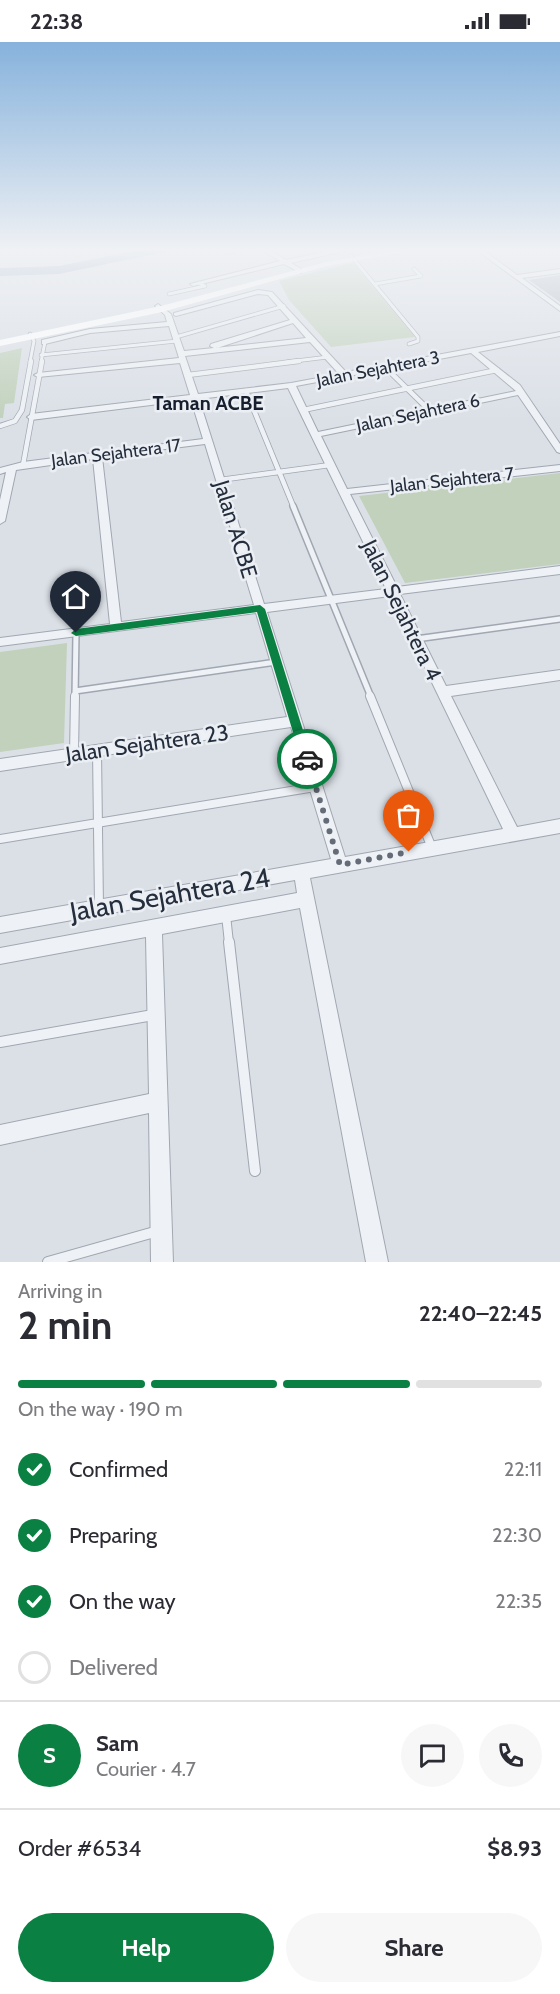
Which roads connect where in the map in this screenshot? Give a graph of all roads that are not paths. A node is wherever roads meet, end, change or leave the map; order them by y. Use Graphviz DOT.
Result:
graph roads {
  1 [pos="167,305"];
  2 [pos="163,306"];
  3 [pos="284,306"];
  4 [pos="393,306"];
  5 [pos="296,320"];
  6 [pos="174,333"];
  7 [pos="560,334"];
  8 [pos="31,335"];
  9 [pos="313,339"];
  10 [pos="0,342"];
  11 [pos="45,342"];
  12 [pos="409,344"];
  13 [pos="473,351"];
  14 [pos="198,352"];
  15 [pos="41,355"];
  16 [pos="182,357"];
  17 [pos="328,357"];
  18 [pos="386,368"];
  19 [pos="497,370"];
  20 [pos="38,375"];
  21 [pos="188,375"];
  22 [pos="345,376"];
  23 [pos="291,386"];
  24 [pos="408,389"];
  25 [pos="246,391"];
  26 [pos="521,392"];
  27 [pos="195,398"];
  28 [pos="303,410"];
  29 [pos="430,411"];
  30 [pos="31,417"];
  31 [pos="0,426"];
  32 [pos="315,435"];
  33 [pos="556,438"];
  34 [pos="208,441"];
  35 [pos="560,450"];
  36 [pos="98,455"];
  37 [pos="23,465"];
  38 [pos="330,465"];
  39 [pos="12,468"];
  40 [pos="560,468"];
  41 [pos="0,471"];
  42 [pos="279,472"];
  43 [pos="220,480"];
  44 [pos="343,492"];
  45 [pos="0,521"];
  46 [pos="560,570"];
  47 [pos="393,592"];
  48 [pos="331,600"];
  49 [pos="260,609"];
  50 [pos="560,619"];
  51 [pos="116,627"];
  52 [pos="76,633"];
  53 [pos="416,639"];
  54 [pos="0,642"];
  55 [pos="277,662"];
  56 [pos="560,675"];
  57 [pos="75,691"];
  58 [pos="442,692"];
  59 [pos="295,721"];
  60 [pos="97,750"];
  61 [pos="74,754"];
  62 [pos="0,765"];
  63 [pos="315,787"];
  64 [pos="98,822"];
  65 [pos="560,826"];
  66 [pos="513,834"];
  67 [pos="0,838"];
  68 [pos="432,848"];
  69 [pos="340,865"];
  70 [pos="301,871"];
  71 [pos="307,900"];
  72 [pos="99,907"];
  73 [pos="226,914"];
  74 [pos="0,924"];
  75 [pos="154,928"];
  76 [pos="0,956"];
  77 [pos="157,1015"];
  78 [pos="0,1042"];
  79 [pos="158,1102"];
  80 [pos="0,1136"];
  81 [pos="255,1171"];
  82 [pos="162,1230"];
  83 [pos="48,1262"];
  84 [pos="162,1262"];
  85 [pos="377,1262"];
  1 -- 6 [label="street, Jalan ACBE"];
  1 -- 6 [label="street, Jalan ACBE"];
  2 -- 8 [label="main road"];
  3 -- 5 [label="street"];
  3 -- 6 [label="lane"];
  4 -- 12 [label="lane"];
  5 -- 9 [label="street"];
  5 -- 14 [label="street"];
  6 -- 11 [label="street"];
  6 -- 15 [label="lane"];
  6 -- 16 [label="street, Jalan ACBE"];
  7 -- 13 [label="street, Jalan Sejahtera 3"];
  8 -- 10 [label="main road"];
  8 -- 31 [label="lane"];
  9 -- 14 [label="street"];
  9 -- 17 [label="street"];
  11 -- 15 [label="lane"];
  13 -- 18 [label="street, Jalan Sejahtera 3"];
  13 -- 19 [label="street"];
  14 -- 16 [label="street"];
  15 -- 20 [label="lane"];
  16 -- 20 [label="street"];
  16 -- 21 [label="street, Jalan ACBE"];
  17 -- 21 [label="lane"];
  17 -- 22 [label="street"];
  18 -- 22 [label="street, Jalan Sejahtera 3"];
  18 -- 24 [label="lane"];
  19 -- 24 [label="lane"];
  19 -- 26 [label="street"];
  20 -- 30 [label="lane"];
  21 -- 27 [label="street, Jalan ACBE"];
  22 -- 23 [label="street, Jalan Sejahtera 3"];
  23 -- 25 [label="street, Jalan Sejahtera 3"];
  23 -- 28 [label="street, Jalan Sejahtera 4"];
  24 -- 28 [label="lane"];
  24 -- 29 [label="lane"];
  25 -- 27 [label="street, Jalan Sejahtera 3"];
  25 -- 42 [label="lane"];
  26 -- 29 [label="street, Jalan Sejahtera 6"];
  26 -- 33 [label="street"];
  27 -- 30 [label="street, Jalan Sejahtera 3"];
  27 -- 34 [label="street, Jalan ACBE"];
  28 -- 32 [label="street, Jalan Sejahtera 4"];
  29 -- 32 [label="street, Jalan Sejahtera 6"];
  30 -- 37 [label="lane"];
  32 -- 38 [label="street, Jalan Sejahtera 4"];
  33 -- 35 [label="street"];
  34 -- 36 [label="street, Jalan Sejahtera 17"];
  34 -- 43 [label="street, Jalan ACBE"];
  36 -- 37 [label="street, Jalan Sejahtera 17"];
  36 -- 51 [label="street"];
  37 -- 39 [label="street, Jalan Sejahtera 17"];
  38 -- 42 [label="lane"];
  38 -- 44 [label="street, Jalan Sejahtera 4"];
  39 -- 41 [label="street, Jalan Sejahtera 17"];
  39 -- 45 [label="street"];
  40 -- 44 [label="street, Jalan Sejahtera 7"];
  42 -- 43 [label="lane"];
  42 -- 48 [label="lane"];
  43 -- 49 [label="street, Jalan ACBE"];
  44 -- 47 [label="street, Jalan Sejahtera 4"];
  46 -- 47 [label="street"];
  47 -- 48 [label="street"];
  47 -- 53 [label="street, Jalan Sejahtera 4"];
  48 -- 49 [label="street"];
  48 -- 68 [label="lane"];
  49 -- 51 [label="street"];
  49 -- 55 [label="street, Jalan ACBE"];
  50 -- 53 [label="lane"];
  51 -- 52 [label="street"];
  52 -- 54 [label="street"];
  52 -- 57 [label="lane"];
  53 -- 58 [label="street, Jalan Sejahtera 4"];
  55 -- 57 [label="lane"];
  55 -- 59 [label="street, Jalan ACBE"];
  56 -- 58 [label="street"];
  57 -- 61 [label="lane"];
  58 -- 66 [label="street, Jalan Sejahtera 4"];
  59 -- 60 [label="street, Jalan Sejahtera 23"];
  59 -- 63 [label="street, Jalan ACBE"];
  60 -- 61 [label="street, Jalan Sejahtera 23"];
  60 -- 64 [label="lane"];
  61 -- 62 [label="street, Jalan Sejahtera 23"];
  63 -- 64 [label="lane"];
  63 -- 69 [label="street, Jalan ACBE"];
  64 -- 67 [label="lane"];
  64 -- 72 [label="lane"];
  65 -- 66 [label="street, Jalan Sejahtera 24"];
  66 -- 68 [label="street, Jalan Sejahtera 24"];
  68 -- 69 [label="street, Jalan Sejahtera 24"];
  69 -- 70 [label="street, Jalan Sejahtera 24"];
  70 -- 71 [label="street"];
  70 -- 72 [label="street, Jalan Sejahtera 24"];
  71 -- 73 [label="street"];
  71 -- 85 [label="street"];
  72 -- 74 [label="street, Jalan Sejahtera 24"];
  73 -- 75 [label="street"];
  73 -- 81 [label="lane"];
  75 -- 76 [label="street"];
  75 -- 77 [label="street"];
  77 -- 78 [label="lane"];
  77 -- 79 [label="street"];
  79 -- 80 [label="street"];
  79 -- 82 [label="street"];
  82 -- 83 [label="lane"];
  82 -- 84 [label="street"];
}
